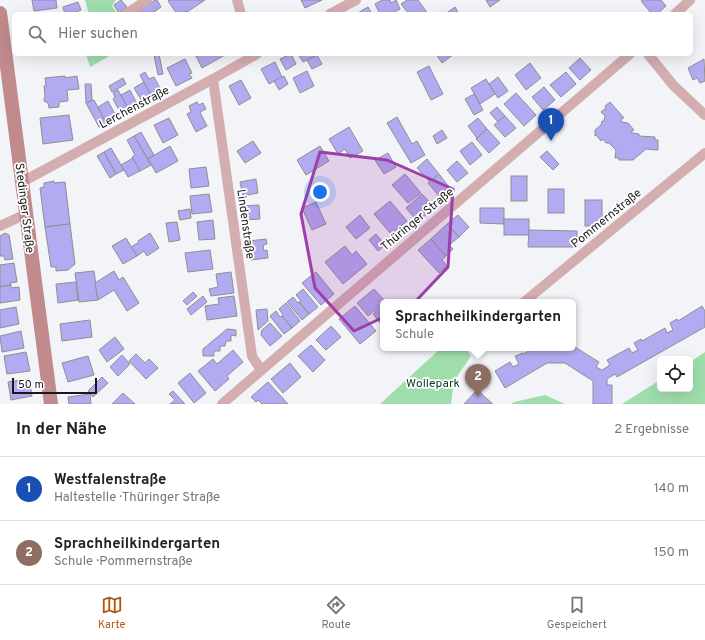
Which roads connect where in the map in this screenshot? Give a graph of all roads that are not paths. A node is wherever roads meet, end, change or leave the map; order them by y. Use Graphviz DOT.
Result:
graph roads {
  1 [pos="147,0"];
  2 [pos="236,0"];
  3 [pos="356,0"];
  4 [pos="690,0"];
  5 [pos="129,12"];
  6 [pos="239,12"];
  7 [pos="334,12"];
  8 [pos="677,12"];
  9 [pos="0,13"];
  10 [pos="252,56"];
  11 [pos="628,56"];
  12 [pos="650,56"];
  13 [pos="213,80"];
  14 [pos="705,115"];
  15 [pos="705,153"];
  16 [pos="22,182"];
  17 [pos="26,214"];
  18 [pos="0,226"];
  19 [pos="528,299"];
  20 [pos="261,370"];
  21 [pos="51,404"];
  22 [pos="222,404"];
  1 -- 5 [label="street"];
  2 -- 6 [label="street"];
  3 -- 7 [label="street"];
  4 -- 8 [label="street"];
  9 -- 16 [label="main road, Stedinger Straße"];
  10 -- 13 [label="street, Lerchenstraße"];
  11 -- 20 [label="street, Thüringer Straße"];
  12 -- 14 [label="street"];
  13 -- 16 [label="street, Lerchenstraße"];
  13 -- 20 [label="street, Lindenstraße"];
  15 -- 19 [label="street, Pommernstraße"];
  16 -- 17 [label="main road, Stedinger Straße"];
  17 -- 18 [label="street"];
  17 -- 21 [label="main road, Stedinger Straße"];
  20 -- 22 [label="street, Thüringer Straße"];
}
